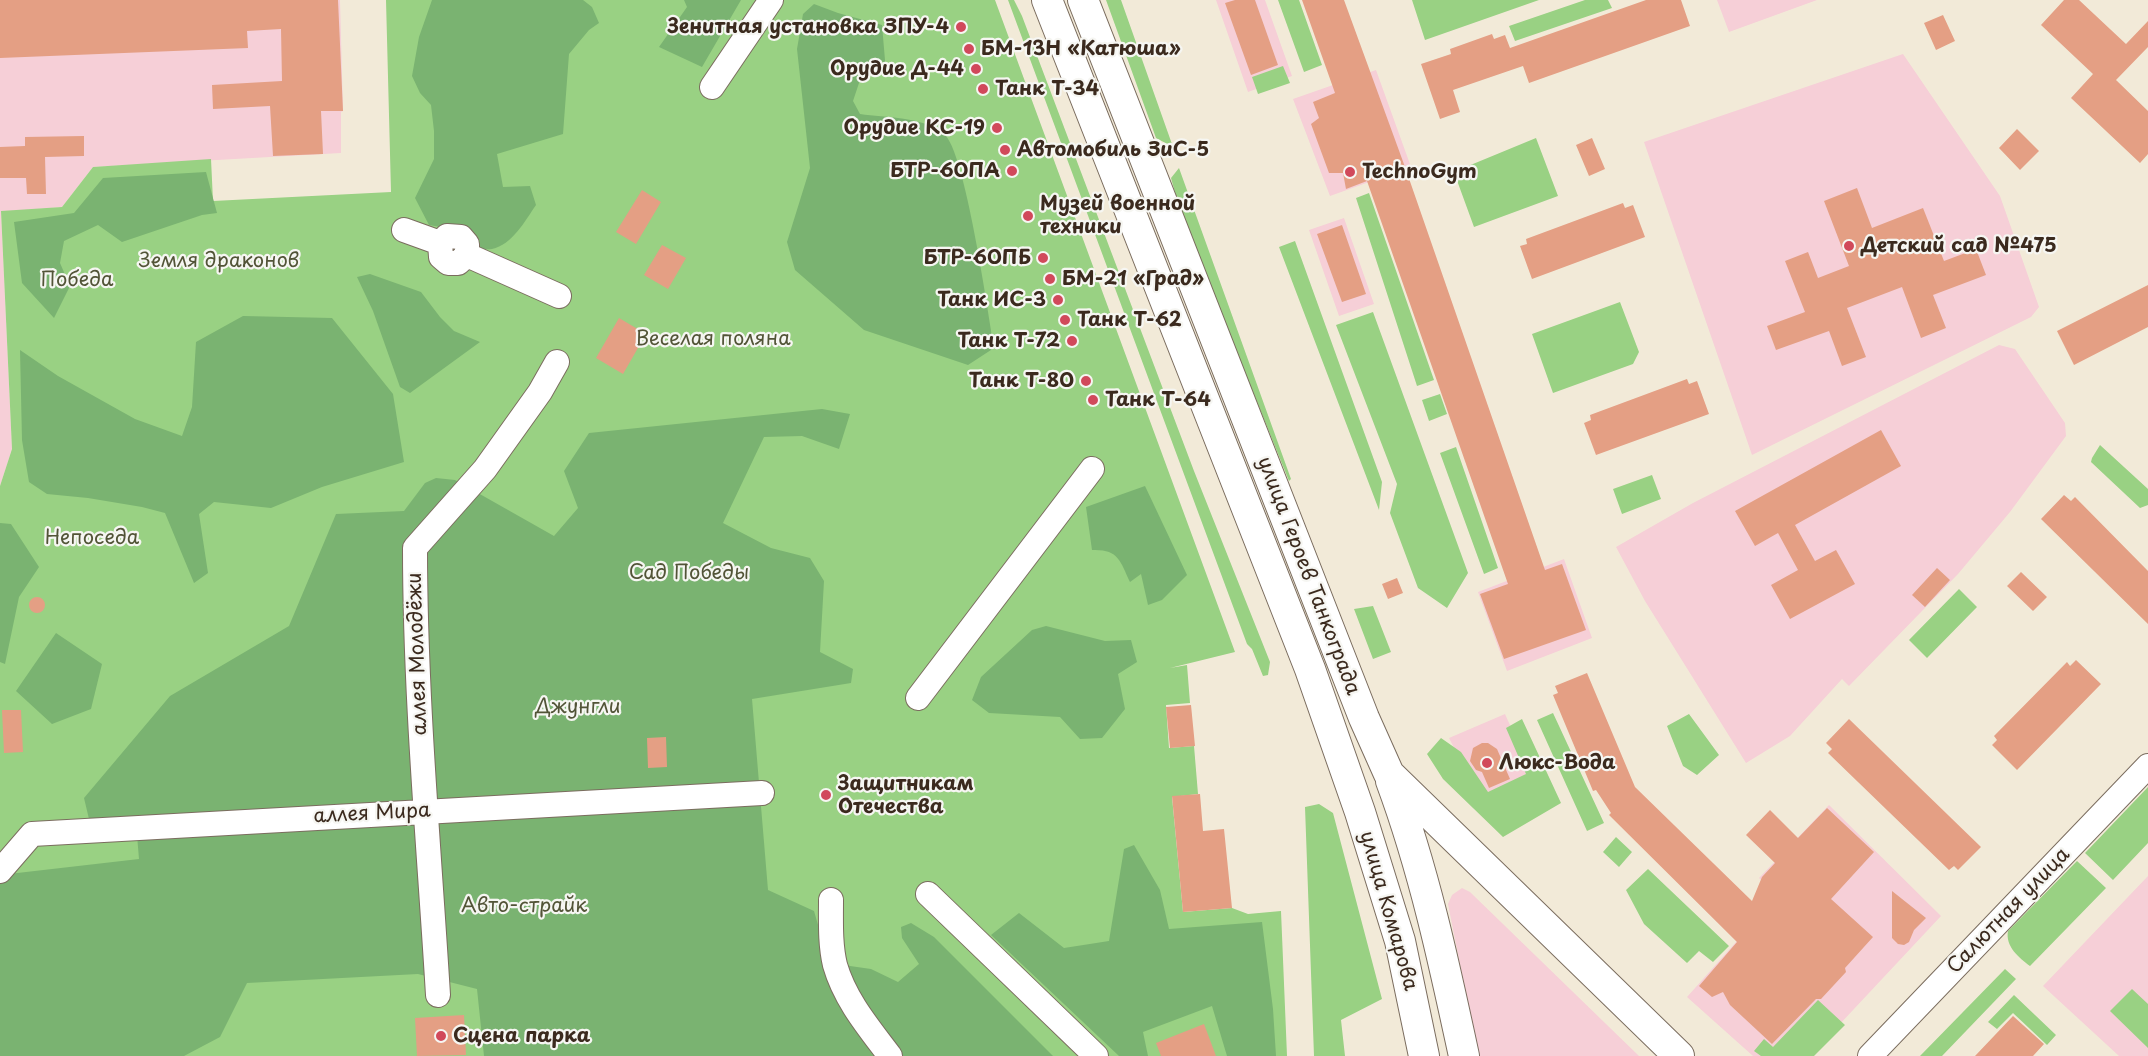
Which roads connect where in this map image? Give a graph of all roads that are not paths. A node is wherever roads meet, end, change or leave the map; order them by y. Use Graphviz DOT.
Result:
graph roads {
  1 [pos="771,0"];
  2 [pos="1047,0"];
  3 [pos="1083,0"];
  4 [pos="712,87"];
  5 [pos="404,230"];
  6 [pos="559,296"];
  7 [pos="557,362"];
  8 [pos="1092,469"];
  9 [pos="918,698"];
  10 [pos="2148,766"];
  11 [pos="1345,768"];
  12 [pos="1389,774"];
  13 [pos="762,792"];
  14 [pos="426,811"];
  15 [pos="0,871"];
  16 [pos="928,894"];
  17 [pos="831,900"];
  18 [pos="438,995"];
  19 [pos="890,1056"];
  20 [pos="1096,1056"];
  21 [pos="1424,1056"];
  22 [pos="1464,1056"];
  23 [pos="1679,1056"];
  24 [pos="1870,1056"];
  1 -- 4 [label="street"];
  2 -- 11 [label="main road, улица Героев Танкограда"];
  3 -- 12 [label="main road, улица Героев Танкограда"];
  5 -- 6 [label="street"];
  7 -- 14 [label="street, аллея Молодёжи"];
  8 -- 9 [label="street"];
  10 -- 24 [label="street, Салютная улица"];
  11 -- 12 [label="main road"];
  11 -- 21 [label="main road, улица Комарова"];
  12 -- 22 [label="main road, улица Комарова"];
  12 -- 23 [label="main road, улица Героев Танкограда"];
  13 -- 14 [label="street, аллея Мира"];
  14 -- 15 [label="street, аллея Мира"];
  14 -- 18 [label="street, аллея Молодёжи"];
  16 -- 20 [label="street"];
  17 -- 19 [label="street"];
}
